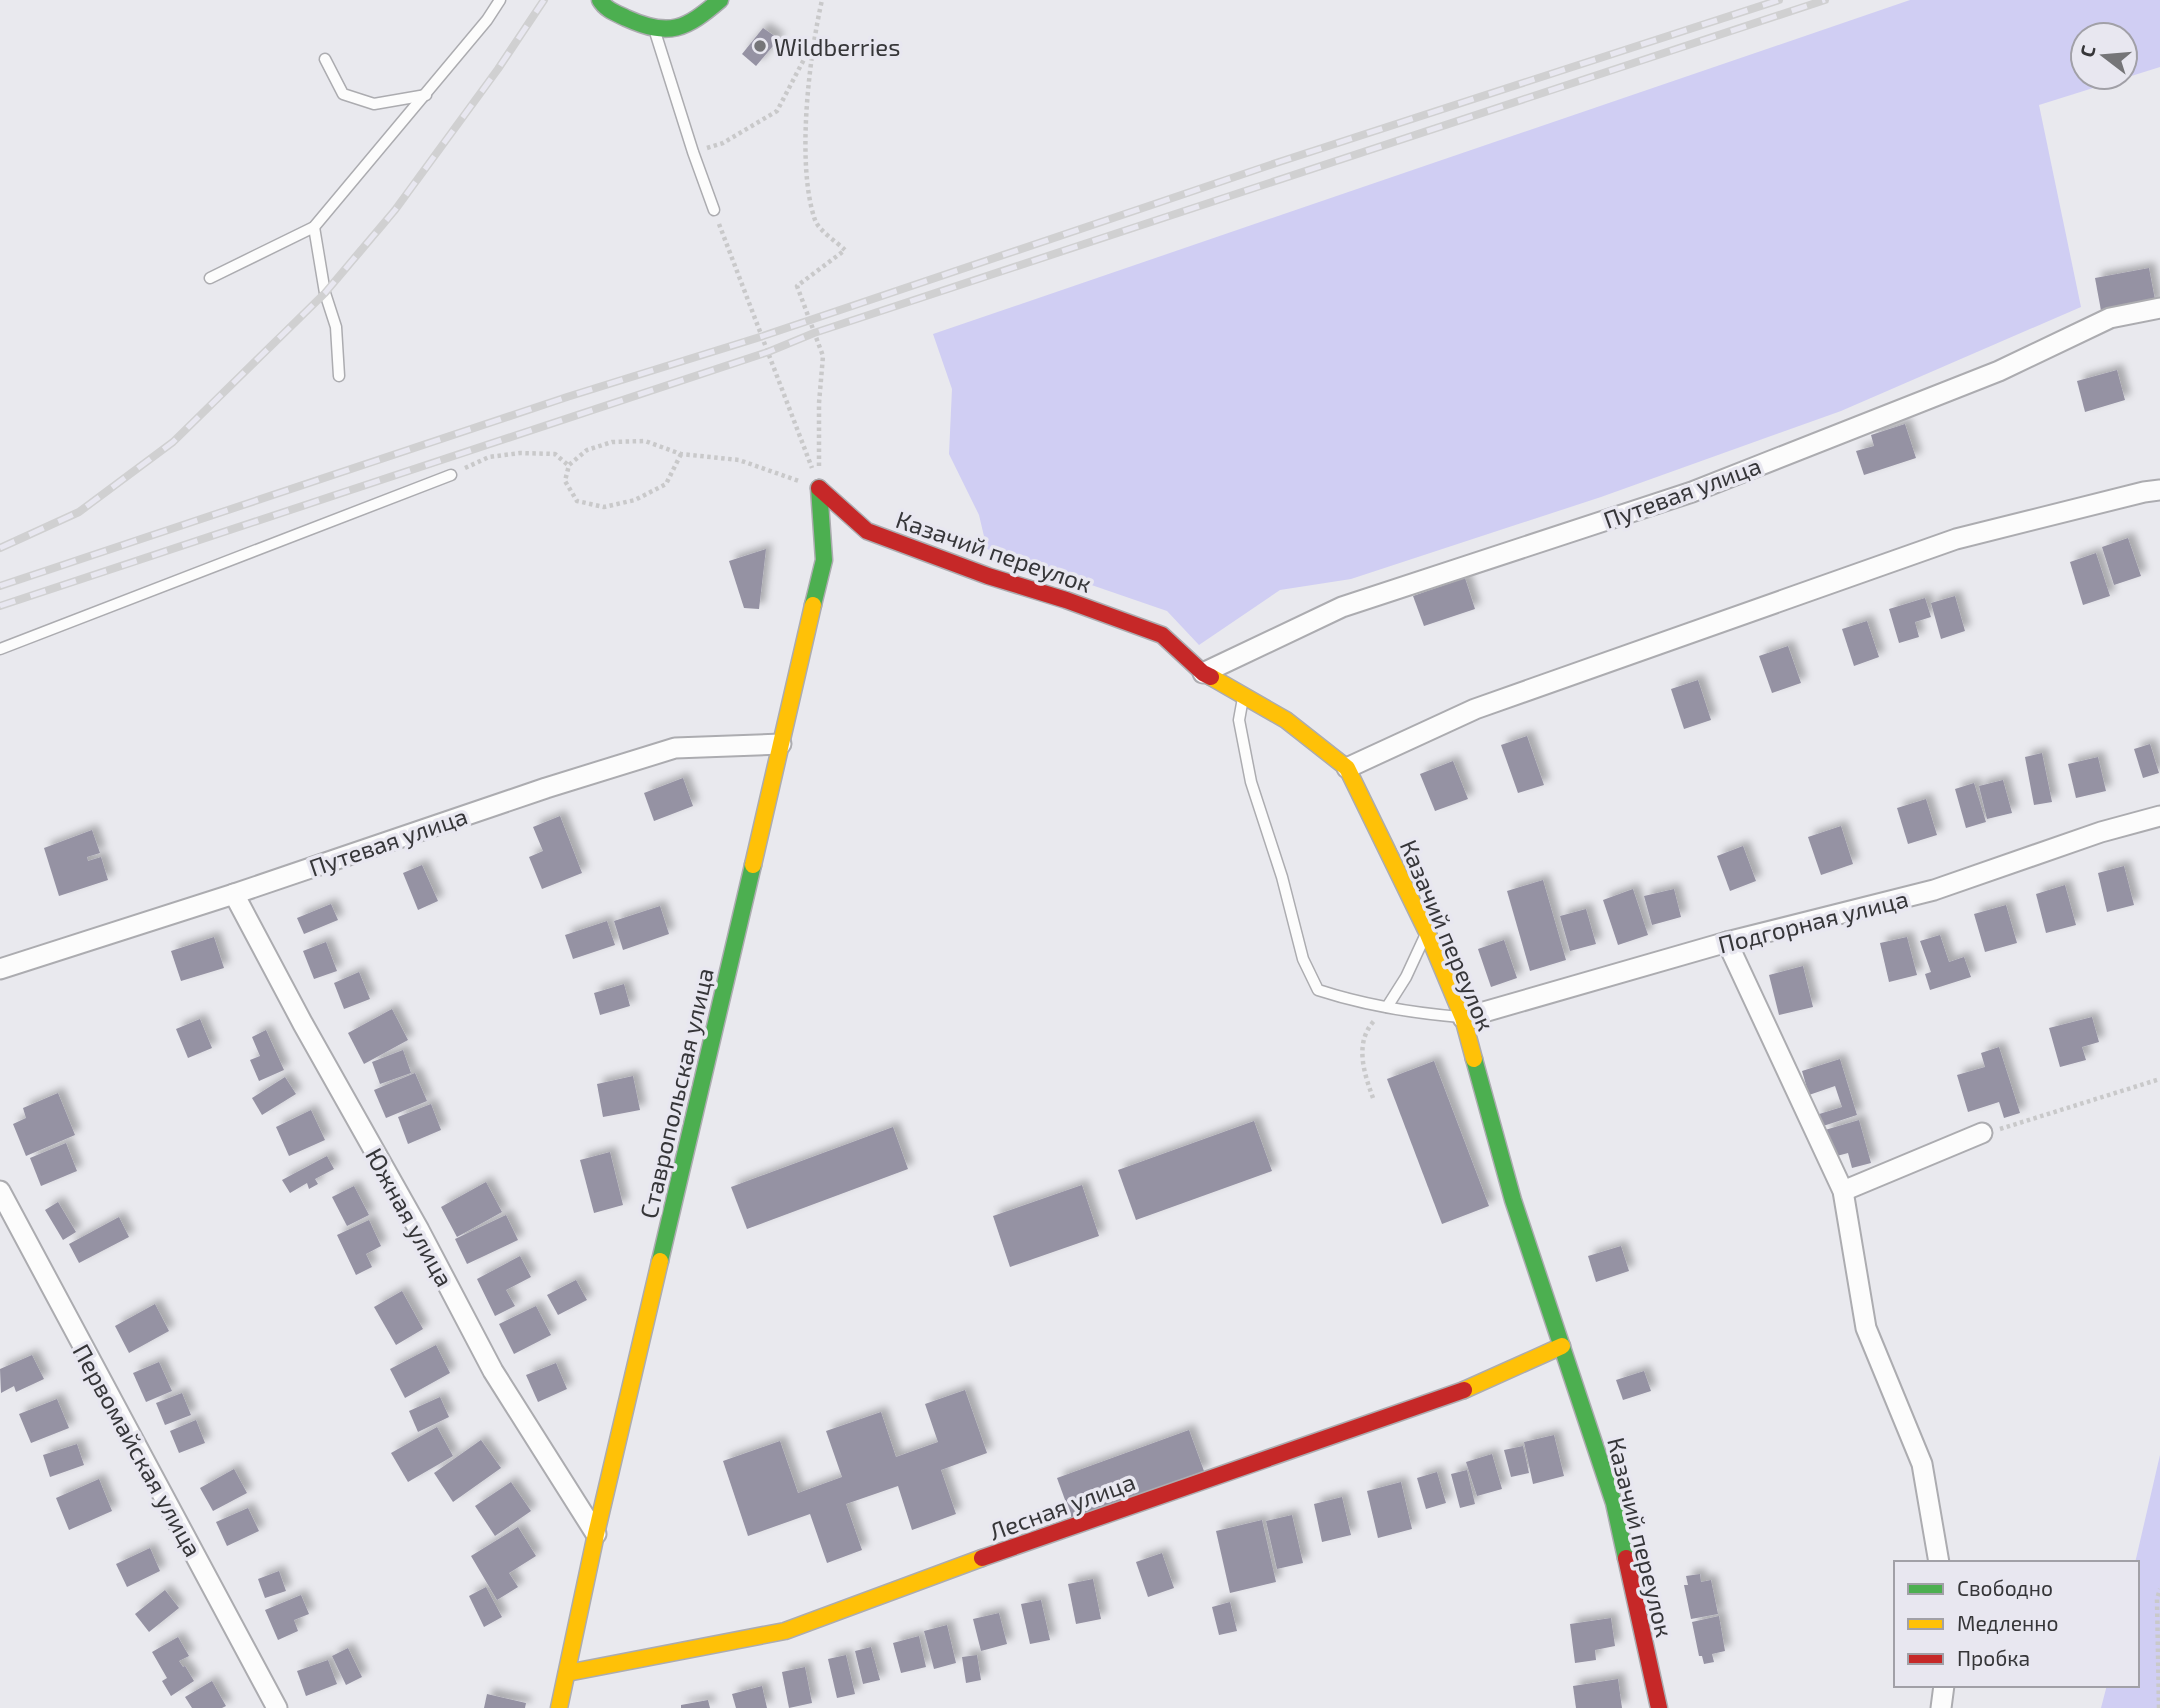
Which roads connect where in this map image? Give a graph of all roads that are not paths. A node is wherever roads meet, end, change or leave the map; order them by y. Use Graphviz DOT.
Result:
graph roads {
  1 [pos="500,0"];
  2 [pos="600,0"];
  3 [pos="720,0"];
  4 [pos="655,30"];
  5 [pos="325,59"];
  6 [pos="426,95"];
  7 [pos="714,211"];
  8 [pos="314,227"];
  9 [pos="210,278"];
  10 [pos="2160,307"];
  11 [pos="339,376"];
  12 [pos="451,475"];
  13 [pos="819,488"];
  14 [pos="2160,490"];
  15 [pos="0,649"];
  16 [pos="1203,673"];
  17 [pos="1244,697"];
  18 [pos="781,744"];
  19 [pos="1347,768"];
  20 [pos="2160,816"];
  21 [pos="234,894"];
  22 [pos="1427,932"];
  23 [pos="1727,942"];
  24 [pos="0,969"];
  25 [pos="1387,1007"];
  26 [pos="1463,1018"];
  27 [pos="1982,1133"];
  28 [pos="0,1191"];
  29 [pos="1843,1191"];
  30 [pos="1562,1346"];
  31 [pos="596,1534"];
  32 [pos="1939,1561"];
  33 [pos="567,1673"];
  34 [pos="1944,1687"];
  35 [pos="277,1708"];
  36 [pos="559,1708"];
  37 [pos="1659,1708"];
  38 [pos="1941,1708"];
  1 -- 6 [label="lane"];
  2 -- 4 [label="street"];
  3 -- 4 [label="street"];
  4 -- 7 [label="lane"];
  5 -- 6 [label="lane"];
  6 -- 8 [label="lane"];
  8 -- 9 [label="lane"];
  8 -- 11 [label="lane"];
  10 -- 16 [label="street, Путевая улица"];
  12 -- 15 [label="lane"];
  13 -- 16 [label="street, Казачий переулок"];
  13 -- 18 [label="street, Ставропольская улица"];
  14 -- 19 [label="street"];
  16 -- 17 [label="street, Казачий переулок"];
  17 -- 19 [label="street, Казачий переулок"];
  17 -- 25 [label="lane"];
  18 -- 21 [label="street, Путевая улица"];
  18 -- 31 [label="street, Ставропольская улица"];
  19 -- 22 [label="street, Казачий переулок"];
  20 -- 23 [label="street, Подгорная улица"];
  21 -- 24 [label="street, Путевая улица"];
  21 -- 31 [label="street, Южная улица"];
  22 -- 25 [label="lane"];
  22 -- 26 [label="street, Казачий переулок"];
  23 -- 26 [label="street, Подгорная улица"];
  23 -- 29 [label="street"];
  25 -- 26 [label="lane"];
  26 -- 30 [label="street, Казачий переулок"];
  27 -- 29 [label="street"];
  28 -- 35 [label="street, Первомайская улица"];
  29 -- 32 [label="street"];
  30 -- 33 [label="street, Лесная улица"];
  30 -- 37 [label="street, Казачий переулок"];
  31 -- 33 [label="street, Ставропольская улица"];
  33 -- 36 [label="street, Ставропольская улица"];
  34 -- 38 [label="street"];
}
